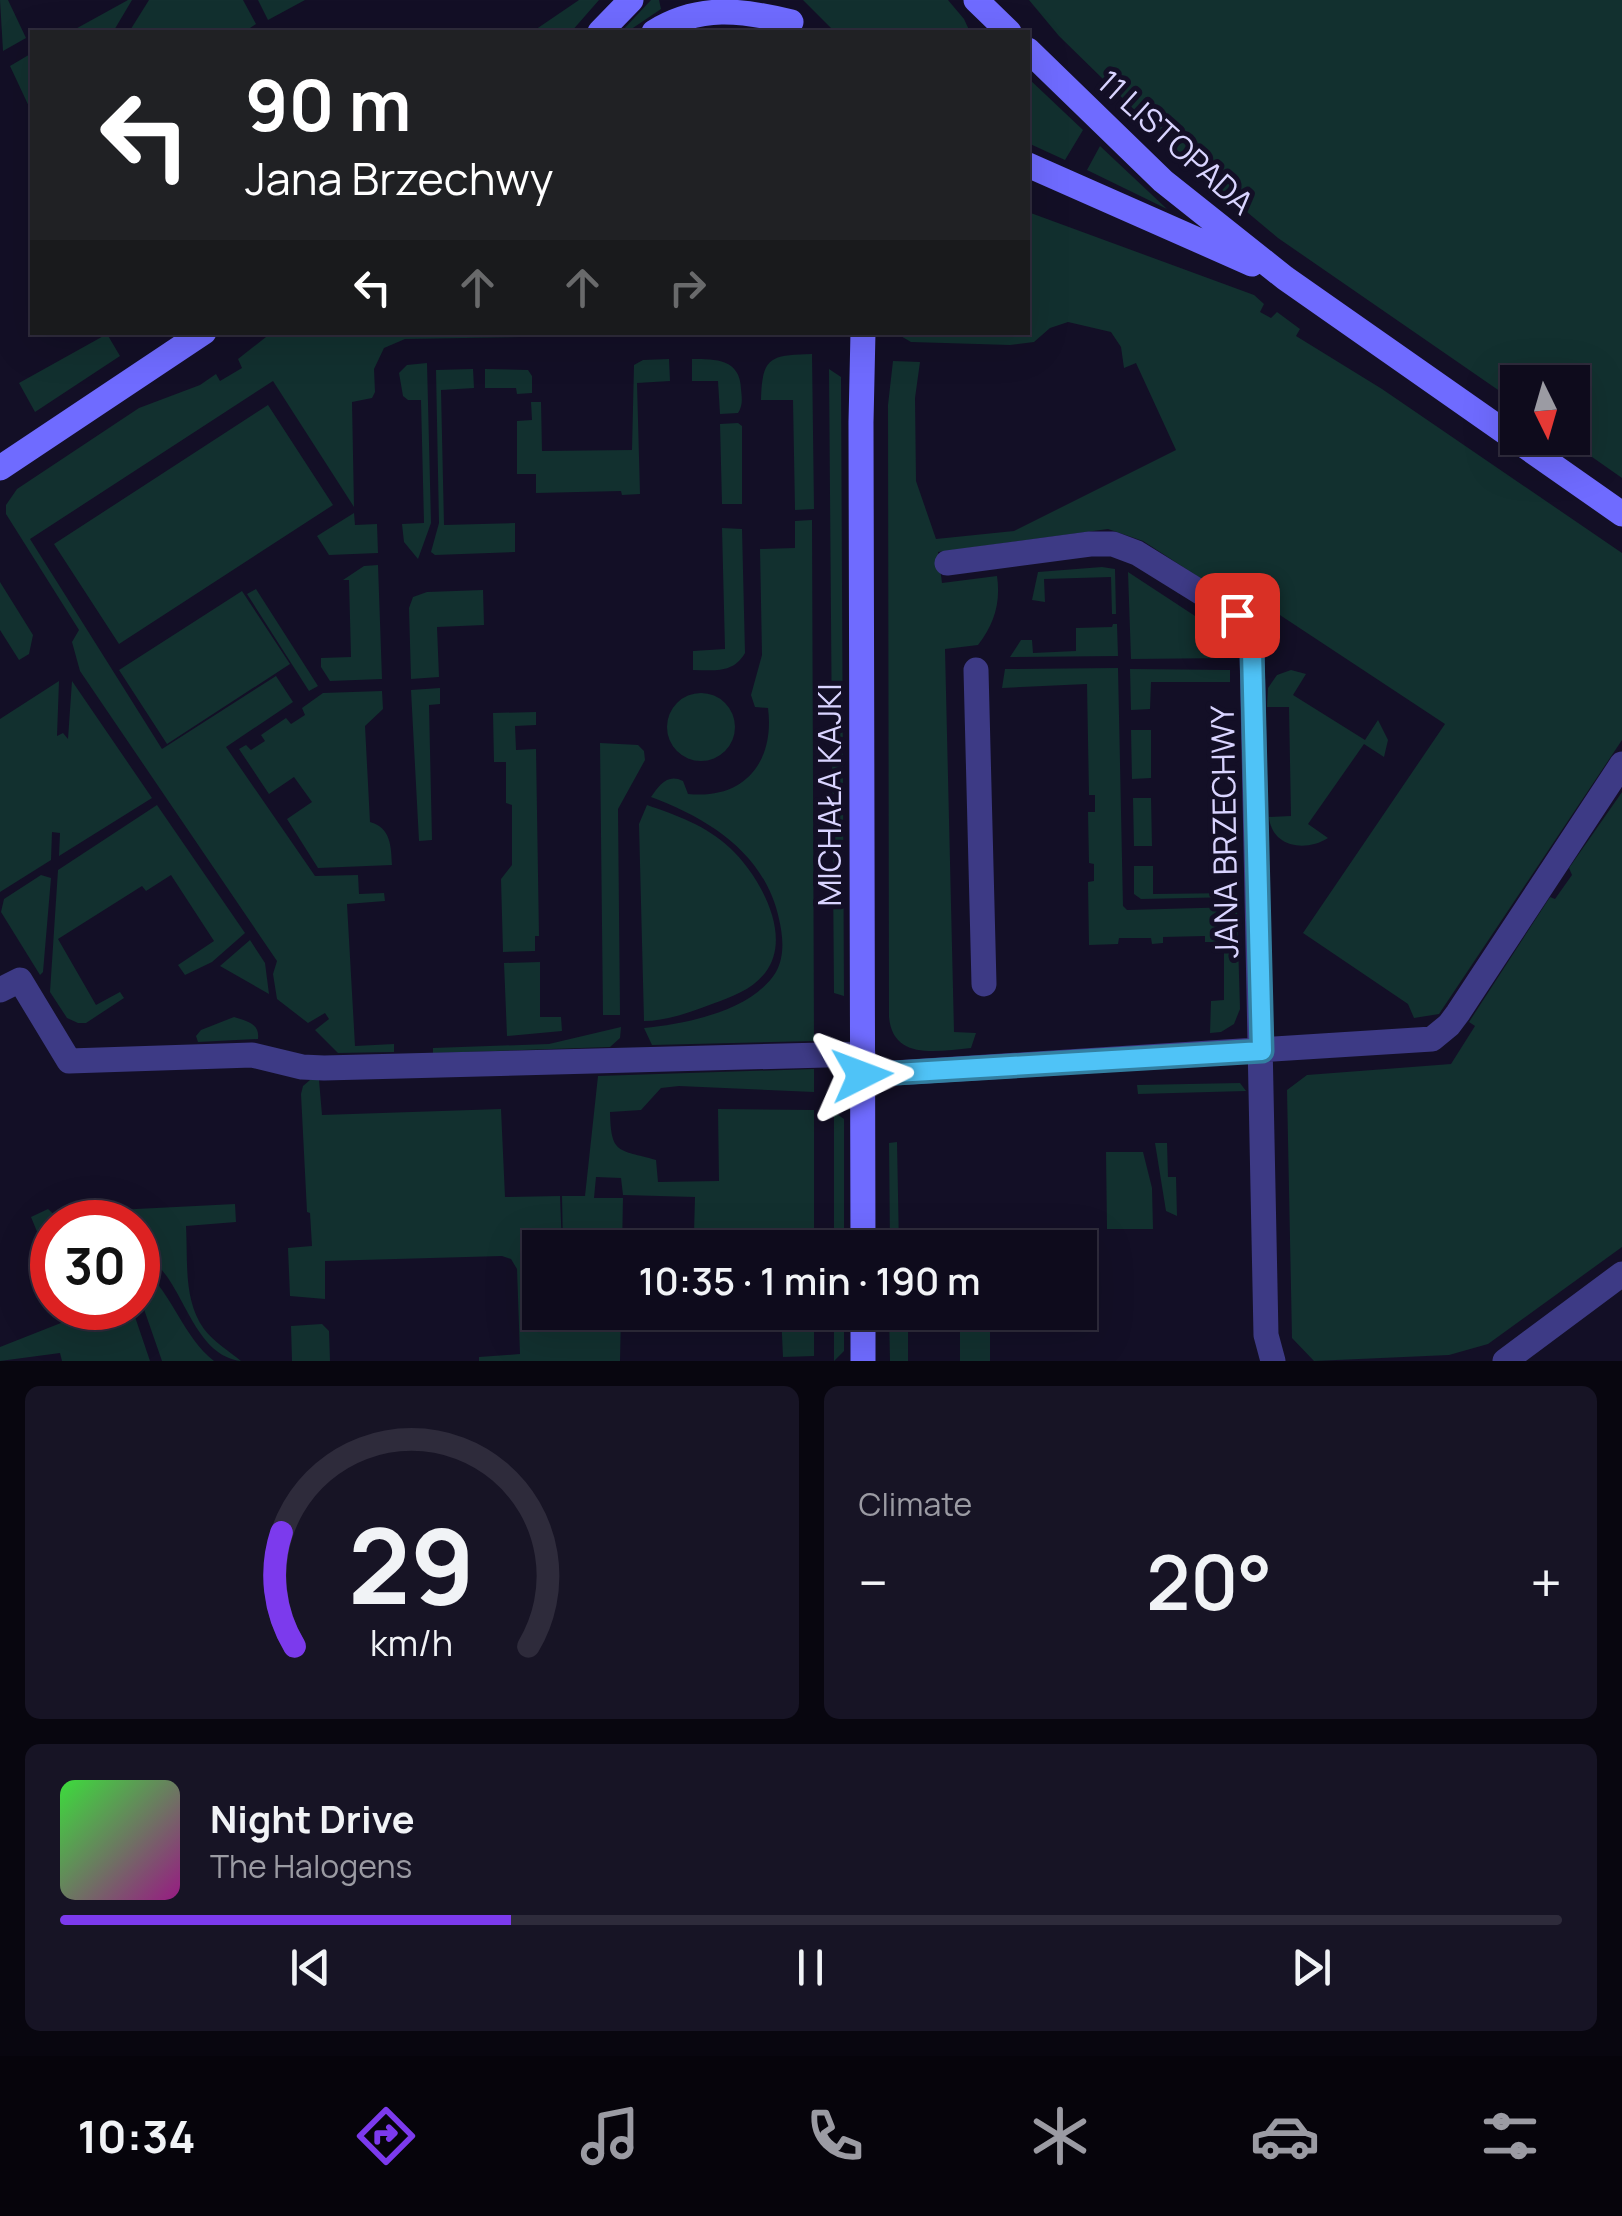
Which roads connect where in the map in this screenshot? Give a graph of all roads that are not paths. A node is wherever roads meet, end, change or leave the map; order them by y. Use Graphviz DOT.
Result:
graph roads {
  1 [pos="631,0"];
  2 [pos="775,0"];
  3 [pos="976,0"];
  4 [pos="797,27"];
  5 [pos="602,30"];
  6 [pos="658,30"];
  7 [pos="1005,30"];
  8 [pos="1030,52"];
  9 [pos="1030,166"];
  10 [pos="1286,278"];
  11 [pos="200,335"];
  12 [pos="864,336"];
  13 [pos="0,468"];
  14 [pos="1622,514"];
  15 [pos="947,563"];
  16 [pos="976,670"];
  17 [pos="1622,764"];
  18 [pos="984,984"];
  19 [pos="0,990"];
  20 [pos="1262,1051"];
  21 [pos="862,1064"];
  22 [pos="863,1230"];
  23 [pos="1622,1274"];
  24 [pos="863,1330"];
  25 [pos="863,1361"];
  26 [pos="1273,1361"];
  27 [pos="1505,1361"];
  1 -- 5 [label="street"];
  2 -- 4 [label="street"];
  3 -- 7 [label="street"];
  4 -- 6 [label="street"];
  8 -- 10 [label="street, 11 LISTOPADA"];
  9 -- 10 [label="street, 11 LISTOPADA"];
  10 -- 14 [label="street, 11 LISTOPADA"];
  11 -- 13 [label="street"];
  12 -- 21 [label="street, MICHAŁA KAJKI"];
  15 -- 20 [label="street, JANA BRZECHWY"];
  16 -- 18 [label="street"];
  17 -- 20 [label="street"];
  19 -- 21 [label="street"];
  20 -- 21 [label="street"];
  20 -- 26 [label="street, JANA BRZECHWY"];
  21 -- 22 [label="street, MICHAŁA KAJKI"];
  23 -- 27 [label="street"];
  24 -- 25 [label="street"];
}
